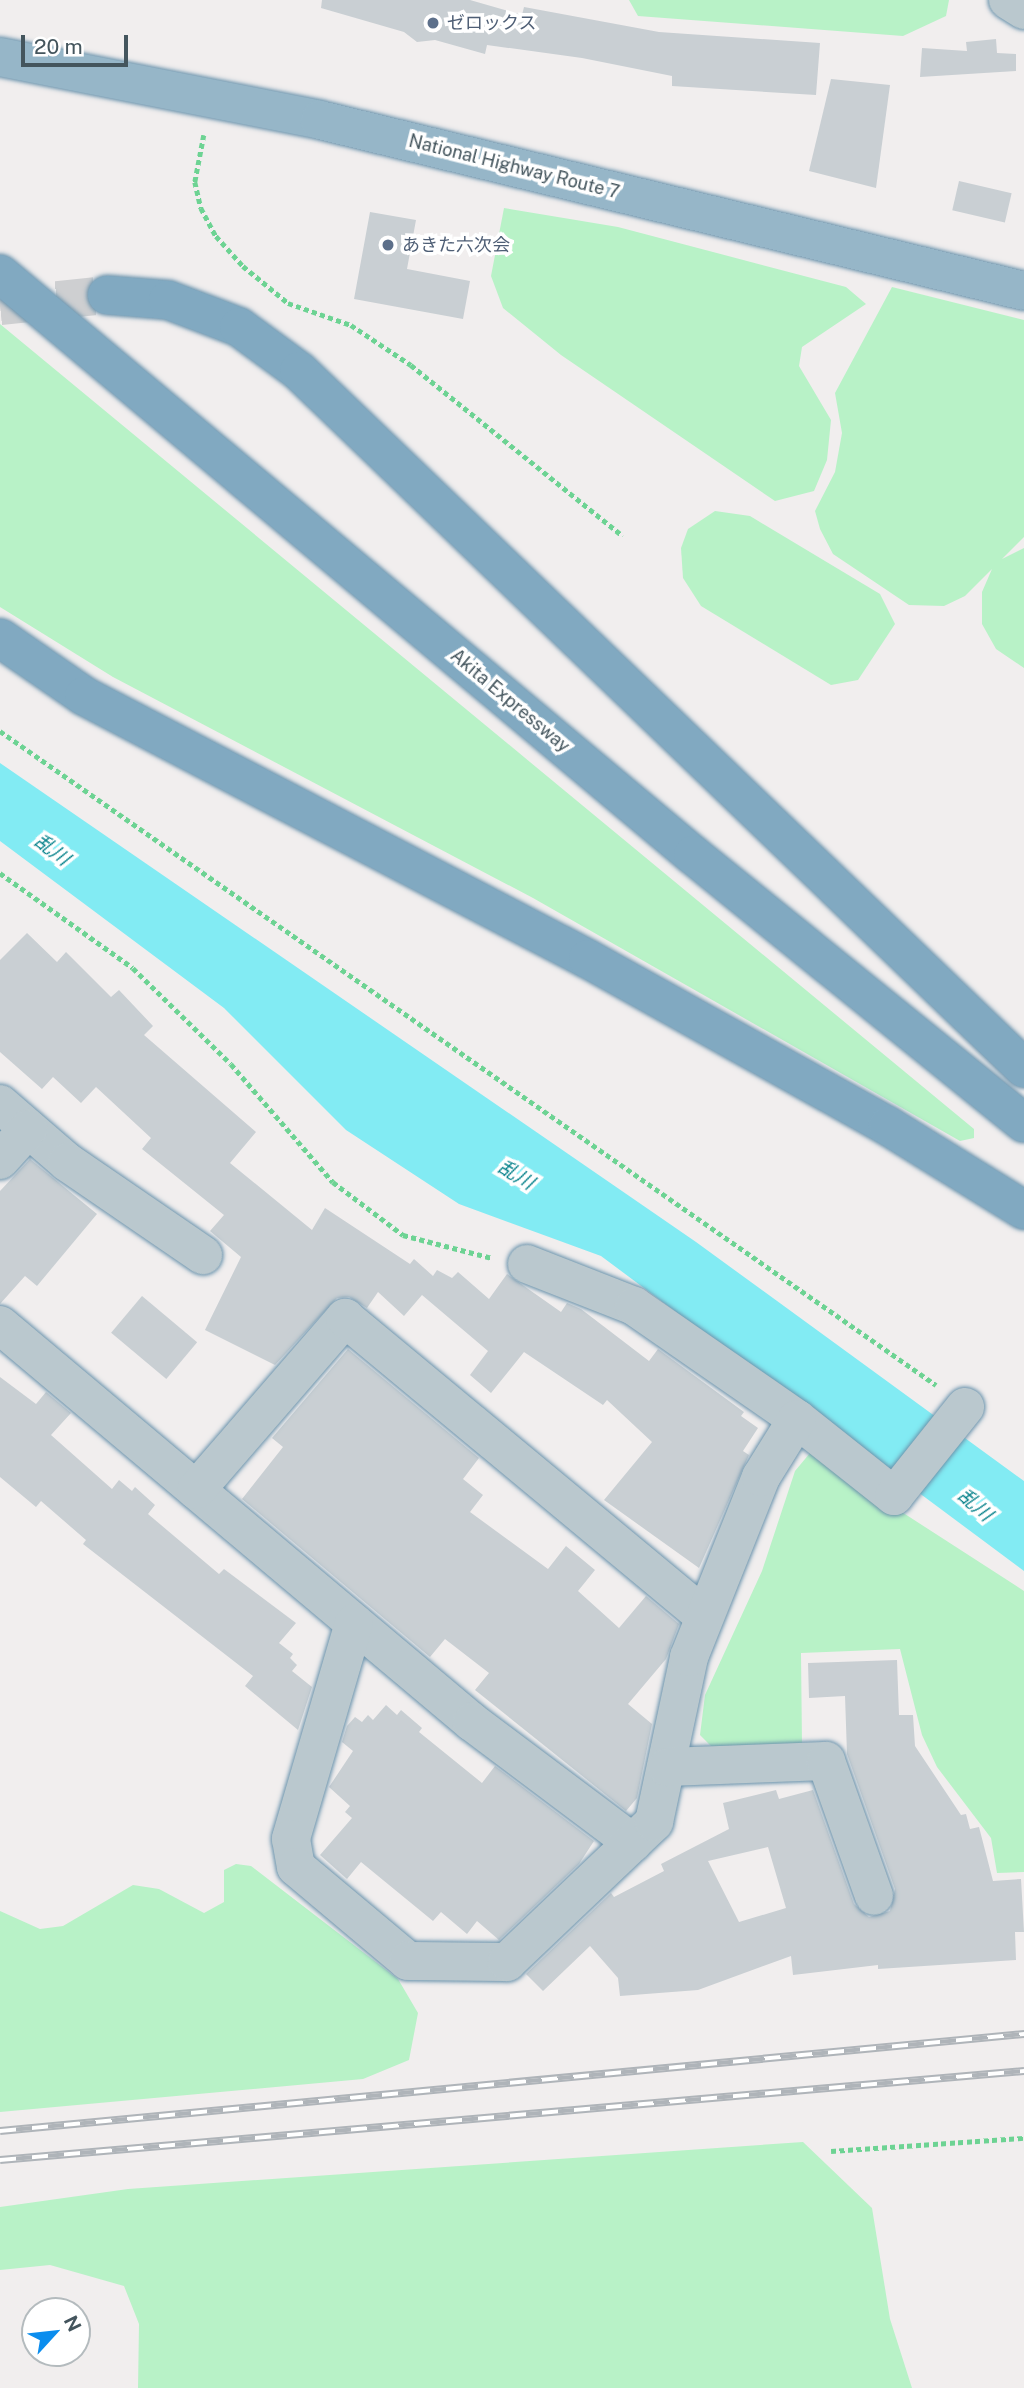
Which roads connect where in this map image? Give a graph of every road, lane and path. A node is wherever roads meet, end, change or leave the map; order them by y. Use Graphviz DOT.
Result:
graph roads {
  1 [pos="1008,0"];
  2 [pos="1024,10"];
  3 [pos="0,57"];
  4 [pos="212,96"];
  5 [pos="0,274"];
  6 [pos="1024,291"];
  7 [pos="107,295"];
  8 [pos="623,536"];
  9 [pos="0,638"];
  10 [pos="0,731"];
  11 [pos="0,873"];
  12 [pos="1024,1068"];
  13 [pos="0,1104"];
  14 [pos="1024,1123"];
  15 [pos="29,1129"];
  16 [pos="0,1160"];
  17 [pos="1024,1210"];
  18 [pos="203,1255"];
  19 [pos="527,1264"];
  20 [pos="0,1325"];
  21 [pos="965,1407"];
  22 [pos="797,1419"];
  23 [pos="196,1490"];
  24 [pos="704,1616"];
  25 [pos="354,1623"];
  26 [pos="667,1767"];
  27 [pos="633,1843"];
  28 [pos="874,1896"];
  29 [pos="1024,2138"];
  30 [pos="831,2151"];
  1 -- 2 [label="street"];
  3 -- 4 [label="highway, National Highway Route 7"];
  4 -- 6 [label="highway, National Highway Route 7"];
  4 -- 8 [label="path"];
  5 -- 14 [label="highway, Akita Expressway"];
  7 -- 12 [label="highway"];
  9 -- 17 [label="highway"];
  10 -- 21 [label="path"];
  11 -- 19 [label="path"];
  13 -- 15 [label="street"];
  15 -- 16 [label="street"];
  15 -- 18 [label="street"];
  19 -- 22 [label="street"];
  20 -- 23 [label="street"];
  21 -- 22 [label="street"];
  22 -- 24 [label="street"];
  23 -- 24 [label="street"];
  23 -- 25 [label="street"];
  24 -- 26 [label="street"];
  25 -- 27 [label="street"];
  25 -- 27 [label="street"];
  26 -- 27 [label="street"];
  26 -- 28 [label="street"];
  29 -- 30 [label="path"];
}
